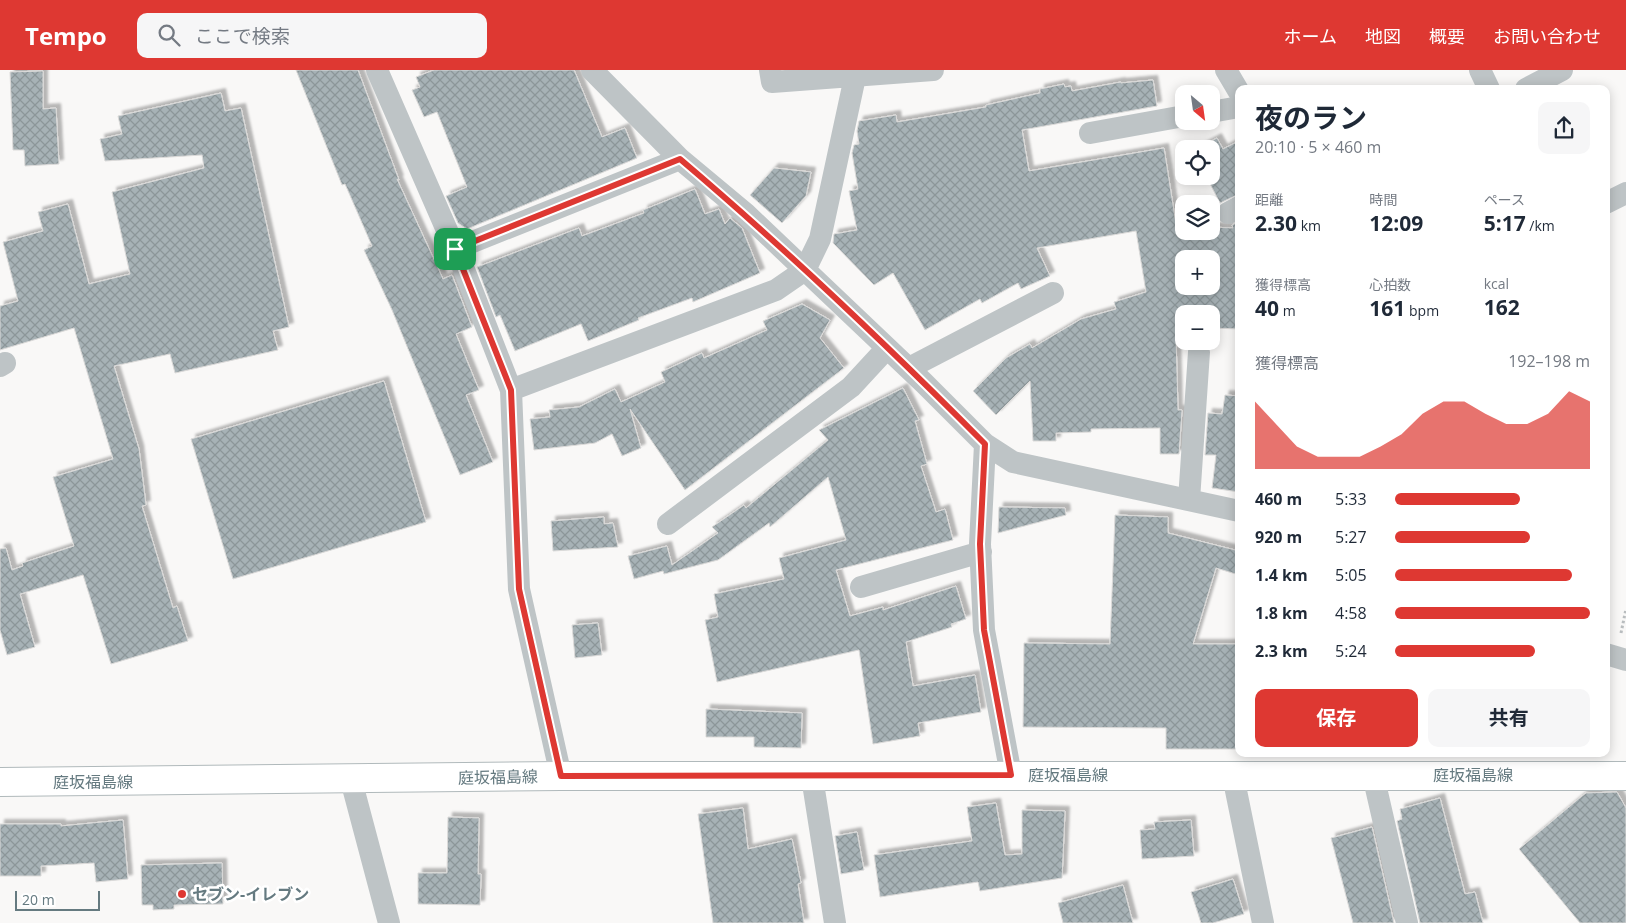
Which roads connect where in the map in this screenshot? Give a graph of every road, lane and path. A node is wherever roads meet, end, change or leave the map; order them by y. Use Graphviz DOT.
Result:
graph roads {
  1 [pos="377,70"];
  2 [pos="592,70"];
  3 [pos="770,70"];
  4 [pos="933,70"];
  5 [pos="1226,70"];
  6 [pos="1480,70"];
  7 [pos="1562,70"];
  8 [pos="855,77"];
  9 [pos="1235,85"];
  10 [pos="1487,85"];
  11 [pos="1534,85"];
  12 [pos="1235,108"];
  13 [pos="1220,110"];
  14 [pos="1175,118"];
  15 [pos="1090,133"];
  16 [pos="680,159"];
  17 [pos="455,249"];
  18 [pos="805,270"];
  19 [pos="1053,293"];
  20 [pos="887,348"];
  21 [pos="1199,352"];
  22 [pos="909,368"];
  23 [pos="511,390"];
  24 [pos="985,444"];
  25 [pos="1189,500"];
  26 [pos="1235,510"];
  27 [pos="668,524"];
  28 [pos="981,552"];
  29 [pos="861,587"];
  30 [pos="1610,655"];
  31 [pos="1626,660"];
  32 [pos="1011,775"];
  33 [pos="1373,775"];
  34 [pos="561,776"];
  35 [pos="1233,776"];
  36 [pos="1626,776"];
  37 [pos="812,777"];
  38 [pos="351,780"];
  39 [pos="0,782"];
  40 [pos="389,923"];
  41 [pos="835,923"];
  42 [pos="1263,923"];
  43 [pos="1407,923"];
  1 -- 17 [label="street"];
  2 -- 16 [label="street"];
  3 -- 8 [label="street"];
  4 -- 8 [label="street"];
  5 -- 9 [label="street"];
  6 -- 10 [label="street"];
  7 -- 11 [label="street"];
  8 -- 18 [label="street"];
  12 -- 13 [label="street"];
  14 -- 15 [label="street"];
  16 -- 17 [label="street"];
  16 -- 18 [label="street"];
  17 -- 23 [label="street"];
  18 -- 20 [label="street"];
  18 -- 23 [label="street"];
  19 -- 22 [label="street"];
  20 -- 22 [label="street"];
  20 -- 27 [label="street"];
  21 -- 25 [label="street"];
  22 -- 24 [label="street"];
  23 -- 34 [label="street"];
  24 -- 25 [label="street"];
  24 -- 28 [label="street"];
  25 -- 26 [label="street"];
  28 -- 29 [label="street"];
  28 -- 32 [label="street"];
  30 -- 31 [label="street"];
  32 -- 35 [label="main road, 庭坂福島線"];
  32 -- 37 [label="main road, 庭坂福島線"];
  33 -- 35 [label="main road, 庭坂福島線"];
  33 -- 36 [label="main road, 庭坂福島線"];
  33 -- 43 [label="street"];
  34 -- 37 [label="main road, 庭坂福島線"];
  34 -- 38 [label="main road, 庭坂福島線"];
  35 -- 42 [label="street"];
  37 -- 41 [label="street"];
  38 -- 39 [label="main road, 庭坂福島線"];
  38 -- 40 [label="street"];
}
